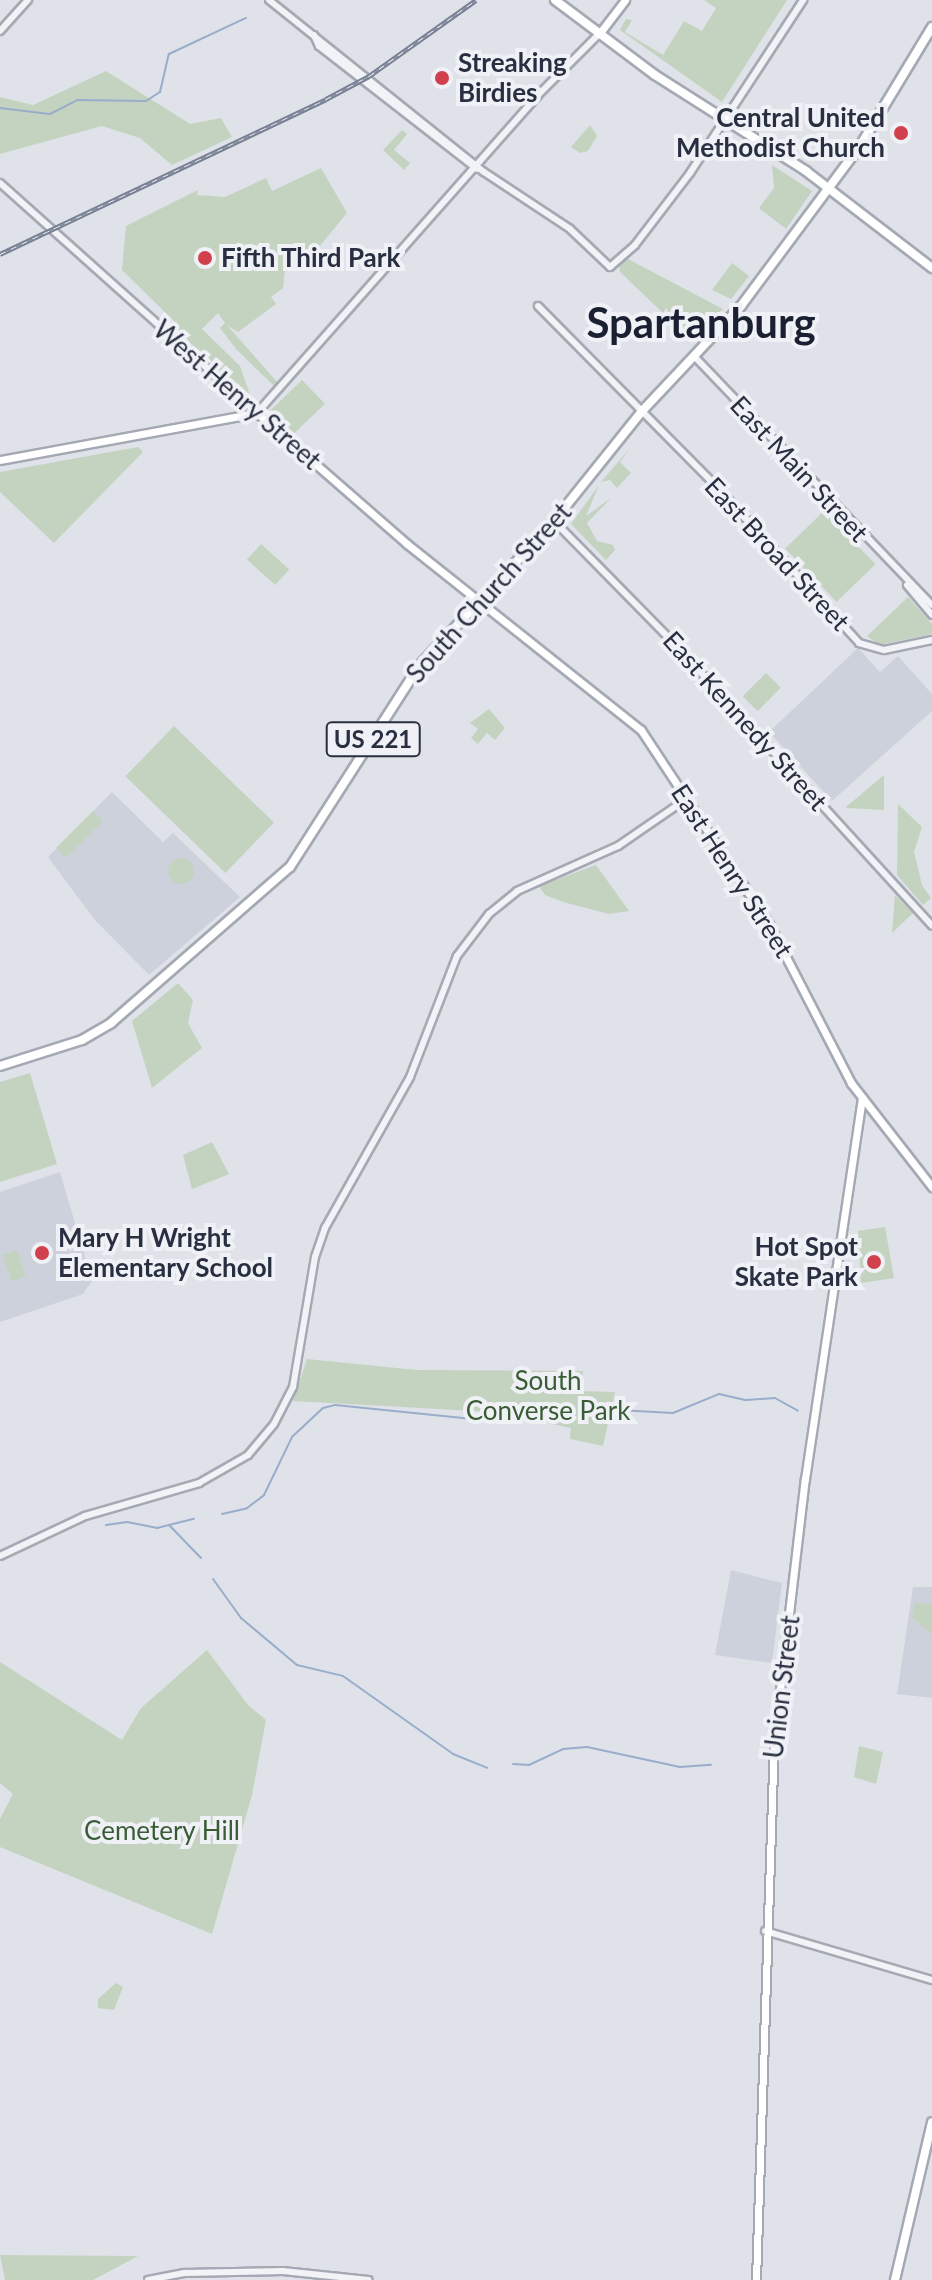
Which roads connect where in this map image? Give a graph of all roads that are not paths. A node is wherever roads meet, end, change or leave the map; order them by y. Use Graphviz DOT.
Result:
graph roads {
  1 [pos="28,0"];
  2 [pos="269,0"];
  3 [pos="555,0"];
  4 [pos="625,0"];
  5 [pos="803,0"];
  6 [pos="932,27"];
  7 [pos="0,31"];
  8 [pos="599,34"];
  9 [pos="725,120"];
  10 [pos="476,167"];
  11 [pos="0,183"];
  12 [pos="830,189"];
  13 [pos="932,268"];
  14 [pos="538,306"];
  15 [pos="694,356"];
  16 [pos="643,410"];
  17 [pos="257,413"];
  18 [pos="0,460"];
  19 [pos="554,521"];
  20 [pos="905,582"];
  21 [pos="479,601"];
  22 [pos="932,605"];
  23 [pos="932,615"];
  24 [pos="932,640"];
  25 [pos="685,800"];
  26 [pos="932,926"];
  27 [pos="0,1066"];
  28 [pos="862,1098"];
  29 [pos="932,1187"];
  30 [pos="0,1556"];
  31 [pos="765,1931"];
  32 [pos="932,1980"];
  33 [pos="932,2122"];
  34 [pos="148,2280"];
  35 [pos="369,2280"];
  36 [pos="756,2280"];
  37 [pos="895,2280"];
  1 -- 7 [label="street"];
  2 -- 10 [label="street"];
  3 -- 8 [label="main road"];
  4 -- 8 [label="main road"];
  5 -- 9 [label="street"];
  6 -- 12 [label="main road, US 221"];
  8 -- 9 [label="main road"];
  8 -- 10 [label="street"];
  9 -- 10 [label="street"];
  9 -- 12 [label="main road"];
  10 -- 17 [label="street"];
  11 -- 17 [label="street, West Henry Street"];
  12 -- 13 [label="main road"];
  12 -- 15 [label="main road, US 221"];
  14 -- 16 [label="street, East Broad Street"];
  15 -- 16 [label="main road, South Church Street / US 221"];
  15 -- 20 [label="street, East Main Street"];
  16 -- 19 [label="main road, South Church Street / US 221"];
  16 -- 24 [label="street, East Broad Street"];
  17 -- 18 [label="main road"];
  17 -- 21 [label="main road, West Henry Street"];
  19 -- 21 [label="main road, South Church Street / US 221"];
  19 -- 26 [label="street, East Kennedy Street"];
  20 -- 22 [label="street, East Main Street"];
  20 -- 23 [label="street, East Main Street"];
  21 -- 25 [label="main road, East Henry Street"];
  21 -- 27 [label="main road, South Church Street / US 221"];
  25 -- 28 [label="main road, East Henry Street"];
  25 -- 30 [label="street"];
  28 -- 29 [label="main road, East Henry Street"];
  28 -- 31 [label="main road, Union Street"];
  31 -- 32 [label="street"];
  31 -- 36 [label="main road, Union Street"];
  33 -- 37 [label="main road"];
  34 -- 35 [label="street"];
}
